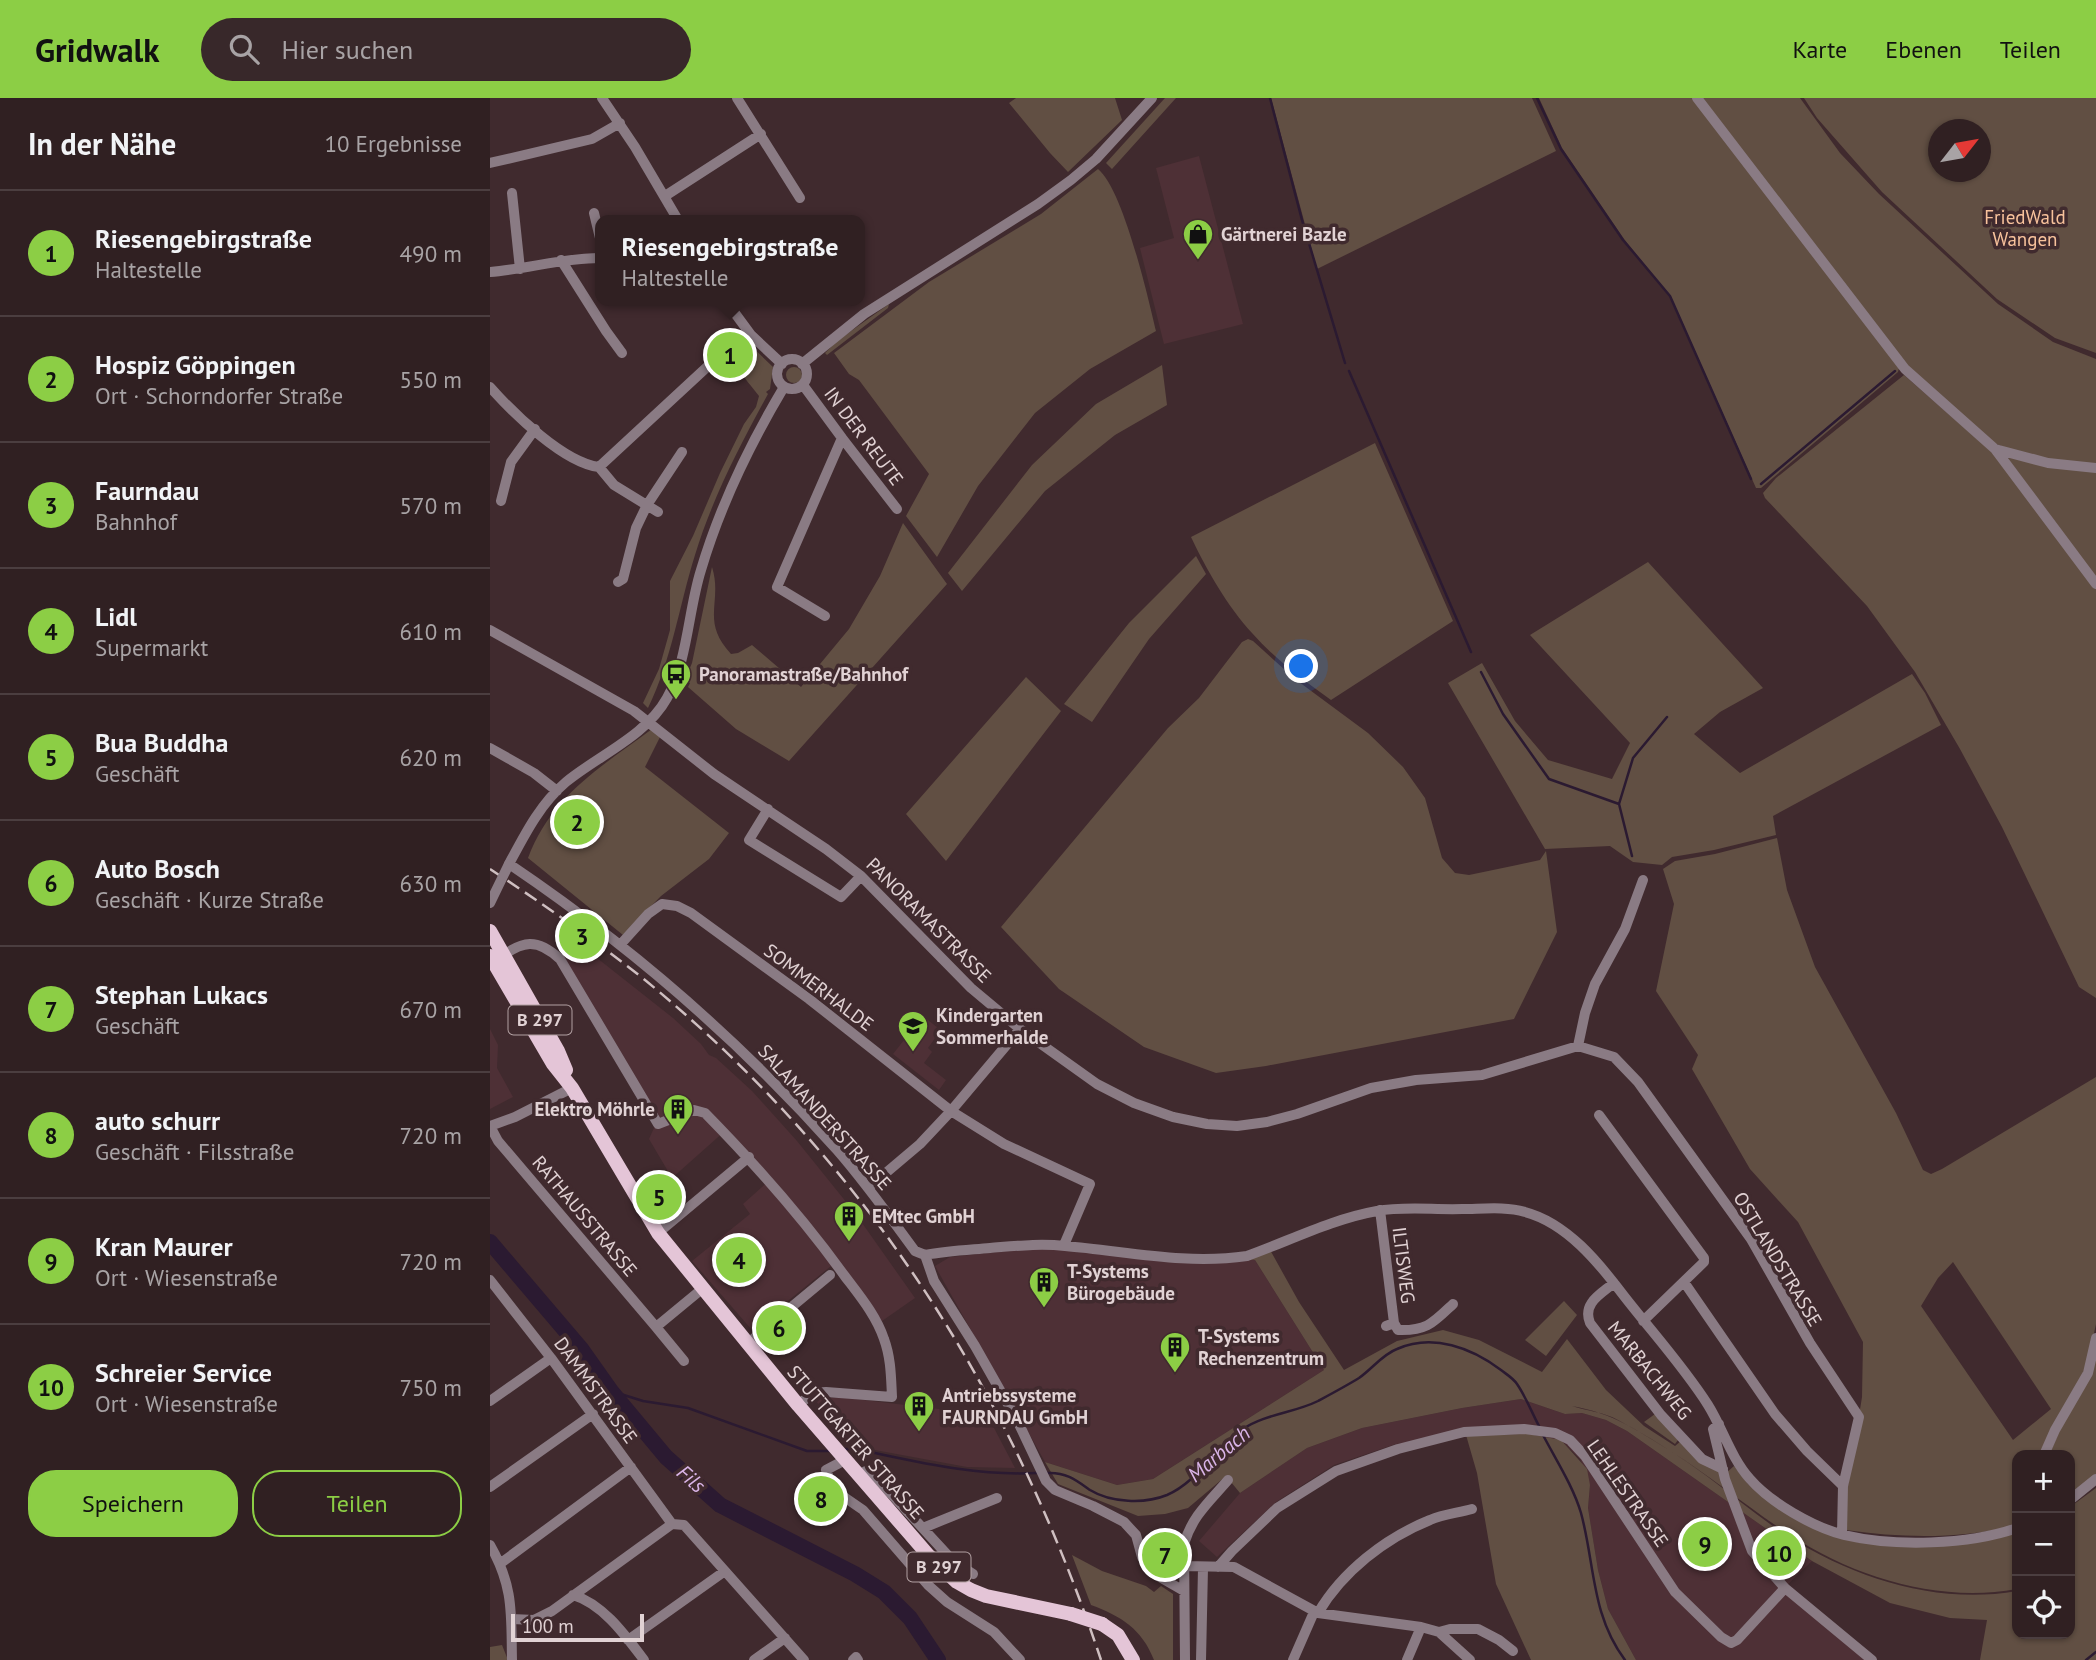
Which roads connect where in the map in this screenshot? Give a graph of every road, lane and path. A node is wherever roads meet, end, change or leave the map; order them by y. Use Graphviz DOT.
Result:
graph roads {
  1 [pos="602,98"];
  2 [pos="737,98"];
  3 [pos="1152,98"];
  4 [pos="1697,98"];
  5 [pos="620,123"];
  6 [pos="761,134"];
  7 [pos="490,163"];
  8 [pos="512,193"];
  9 [pos="665,196"];
  10 [pos="800,198"];
  11 [pos="594,213"];
  12 [pos="675,215"];
  13 [pos="595,217"];
  14 [pos="595,258"];
  15 [pos="561,260"];
  16 [pos="520,270"];
  17 [pos="490,272"];
  18 [pos="730,306"];
  19 [pos="747,331"];
  20 [pos="622,353"];
  21 [pos="782,364"];
  22 [pos="803,364"];
  23 [pos="803,385"];
  24 [pos="490,387"];
  25 [pos="784,387"];
  26 [pos="535,429"];
  27 [pos="842,438"];
  28 [pos="1995,449"];
  29 [pos="682,452"];
  30 [pos="599,467"];
  31 [pos="2096,468"];
  32 [pos="500,501"];
  33 [pos="647,505"];
  34 [pos="897,509"];
  35 [pos="658,512"];
  36 [pos="618,582"];
  37 [pos="2096,584"];
  38 [pos="825,616"];
  39 [pos="490,630"];
  40 [pos="648,723"];
  41 [pos="490,748"];
  42 [pos="548,783"];
  43 [pos="768,809"];
  44 [pos="509,864"];
  45 [pos="861,876"];
  46 [pos="1643,880"];
  47 [pos="490,903"];
  48 [pos="490,931"];
  49 [pos="620,945"];
  50 [pos="494,959"];
  51 [pos="1020,1030"];
  52 [pos="1578,1046"];
  53 [pos="572,1088"];
  54 [pos="951,1111"];
  55 [pos="1599,1115"];
  56 [pos="490,1126"];
  57 [pos="748,1157"];
  58 [pos="868,1188"];
  59 [pos="1380,1210"];
  60 [pos="658,1233"];
  61 [pos="1063,1245"];
  62 [pos="925,1255"];
  63 [pos="830,1275"];
  64 [pos="490,1280"];
  65 [pos="1684,1282"];
  66 [pos="1614,1283"];
  67 [pos="702,1289"];
  68 [pos="1453,1304"];
  69 [pos="1643,1321"];
  70 [pos="656,1327"];
  71 [pos="2096,1338"];
  72 [pos="747,1344"];
  73 [pos="551,1358"];
  74 [pos="684,1361"];
  75 [pos="490,1401"];
  76 [pos="798,1405"];
  77 [pos="593,1413"];
  78 [pos="1719,1424"];
  79 [pos="2046,1450"];
  80 [pos="842,1456"];
  81 [pos="631,1467"];
  82 [pos="1723,1469"];
  83 [pos="858,1475"];
  84 [pos="2096,1479"];
  85 [pos="1228,1480"];
  86 [pos="1843,1486"];
  87 [pos="490,1487"];
  88 [pos="2075,1496"];
  89 [pos="997,1498"];
  90 [pos="1472,1509"];
  91 [pos="672,1524"];
  92 [pos="923,1528"];
  93 [pos="2012,1530"];
  94 [pos="1842,1534"];
  95 [pos="490,1545"];
  96 [pos="500,1563"];
  97 [pos="1185,1566"];
  98 [pos="1218,1567"];
  99 [pos="1203,1568"];
  100 [pos="724,1571"];
  101 [pos="973,1574"];
  102 [pos="1785,1588"];
  103 [pos="1184,1591"];
  104 [pos="573,1595"];
  105 [pos="1316,1613"];
  106 [pos="512,1619"];
  107 [pos="1420,1627"];
  108 [pos="1439,1632"];
  109 [pos="785,1638"];
  110 [pos="628,1640"];
  111 [pos="1513,1651"];
  112 [pos="512,1660"];
  113 [pos="644,1660"];
  114 [pos="754,1660"];
  115 [pos="804,1660"];
  116 [pos="853,1660"];
  117 [pos="858,1660"];
  118 [pos="1020,1660"];
  119 [pos="1133,1660"];
  120 [pos="1185,1660"];
  121 [pos="1201,1660"];
  122 [pos="1293,1660"];
  123 [pos="1407,1660"];
  124 [pos="1470,1660"];
  125 [pos="1872,1660"];
  1 -- 5 [label="street"];
  2 -- 6 [label="street"];
  3 -- 22 [label="street"];
  4 -- 28 [label="street"];
  5 -- 7 [label="street"];
  5 -- 9 [label="street"];
  6 -- 9 [label="street"];
  6 -- 10 [label="street"];
  8 -- 16 [label="street"];
  9 -- 12 [label="street"];
  11 -- 13 [label="street"];
  14 -- 15 [label="street"];
  15 -- 16 [label="street"];
  15 -- 20 [label="street"];
  16 -- 17 [label="street"];
  18 -- 19 [label="street"];
  19 -- 21 [label="street"];
  19 -- 30 [label="street"];
  21 -- 22 [label="street"];
  21 -- 25 [label="street"];
  22 -- 23 [label="street"];
  23 -- 25 [label="street"];
  23 -- 27 [label="street, IN DER REUTE"];
  24 -- 26 [label="street"];
  25 -- 40 [label="street"];
  26 -- 30 [label="street"];
  26 -- 32 [label="street"];
  27 -- 34 [label="street, IN DER REUTE"];
  27 -- 38 [label="street"];
  28 -- 31 [label="street"];
  28 -- 37 [label="street"];
  29 -- 33 [label="street"];
  30 -- 33 [label="street"];
  33 -- 35 [label="street"];
  33 -- 36 [label="street"];
  39 -- 40 [label="street, PANORAMASTRASSE"];
  40 -- 42 [label="street"];
  40 -- 43 [label="street, PANORAMASTRASSE"];
  41 -- 42 [label="street"];
  42 -- 44 [label="street"];
  43 -- 45 [label="street, PANORAMASTRASSE"];
  43 -- 45 [label="street"];
  44 -- 47 [label="street, bridge"];
  44 -- 49 [label="street, SALAMANDERSTRASSE"];
  45 -- 51 [label="street, PANORAMASTRASSE"];
  46 -- 52 [label="street"];
  48 -- 50 [label="main road, STUTTGARTER STRASSE / B 297"];
  49 -- 54 [label="street, SOMMERHALDE"];
  49 -- 58 [label="street, SALAMANDERSTRASSE"];
  50 -- 53 [label="main road, STUTTGARTER STRASSE / B 297"];
  50 -- 57 [label="street"];
  51 -- 52 [label="street, PANORAMASTRASSE"];
  51 -- 54 [label="street"];
  52 -- 86 [label="street, OSTLANDSTRASSE"];
  53 -- 56 [label="street"];
  53 -- 60 [label="main road, STUTTGARTER STRASSE / B 297"];
  54 -- 58 [label="street"];
  54 -- 61 [label="street, SOMMERHALDE"];
  55 -- 65 [label="street"];
  56 -- 70 [label="street, RATHAUSSTRASSE"];
  57 -- 60 [label="street"];
  57 -- 76 [label="street"];
  58 -- 62 [label="street, SALAMANDERSTRASSE"];
  59 -- 61 [label="street"];
  59 -- 66 [label="street"];
  59 -- 68 [label="street, ILTISWEG"];
  60 -- 67 [label="main road, STUTTGARTER STRASSE / B 297"];
  61 -- 62 [label="street"];
  62 -- 103 [label="street, SALAMANDERSTRASSE"];
  63 -- 72 [label="street"];
  64 -- 73 [label="street, DAMMSTRASSE"];
  65 -- 69 [label="street"];
  65 -- 86 [label="street"];
  66 -- 69 [label="street"];
  66 -- 82 [label="street, MARBACHWEG"];
  67 -- 70 [label="street"];
  67 -- 72 [label="main road, STUTTGARTER STRASSE / B 297"];
  69 -- 78 [label="street"];
  70 -- 74 [label="street, RATHAUSSTRASSE"];
  71 -- 79 [label="street"];
  72 -- 76 [label="main road, STUTTGARTER STRASSE / B 297"];
  73 -- 75 [label="street"];
  73 -- 77 [label="street, DAMMSTRASSE"];
  76 -- 80 [label="main road, STUTTGARTER STRASSE / B 297"];
  77 -- 81 [label="street, DAMMSTRASSE"];
  77 -- 87 [label="street"];
  78 -- 82 [label="street"];
  78 -- 94 [label="street"];
  80 -- 83 [label="main road, STUTTGARTER STRASSE / B 297"];
  80 -- 118 [label="street"];
  81 -- 91 [label="street, DAMMSTRASSE"];
  81 -- 96 [label="street"];
  82 -- 102 [label="street"];
  83 -- 92 [label="street"];
  83 -- 119 [label="main road, STUTTGARTER STRASSE / B 297, bridge"];
  84 -- 88 [label="street"];
  85 -- 97 [label="street"];
  86 -- 94 [label="street, OSTLANDSTRASSE"];
  89 -- 92 [label="street"];
  90 -- 105 [label="street"];
  91 -- 100 [label="street"];
  91 -- 104 [label="street"];
  92 -- 101 [label="street"];
  93 -- 94 [label="street"];
  95 -- 96 [label="street"];
  96 -- 106 [label="street"];
  97 -- 99 [label="street"];
  97 -- 103 [label="street"];
  98 -- 99 [label="street"];
  98 -- 102 [label="street, LEHLESTRASSE"];
  98 -- 105 [label="street"];
  99 -- 121 [label="street"];
  100 -- 109 [label="street"];
  100 -- 110 [label="street"];
  102 -- 125 [label="street"];
  103 -- 120 [label="street"];
  104 -- 106 [label="street"];
  104 -- 110 [label="street"];
  105 -- 107 [label="street"];
  105 -- 122 [label="street"];
  106 -- 112 [label="street"];
  107 -- 108 [label="street"];
  107 -- 123 [label="street"];
  108 -- 111 [label="street"];
  108 -- 124 [label="street"];
  109 -- 114 [label="street"];
  109 -- 115 [label="street"];
  110 -- 113 [label="street"];
  116 -- 117 [label="street"];
}
